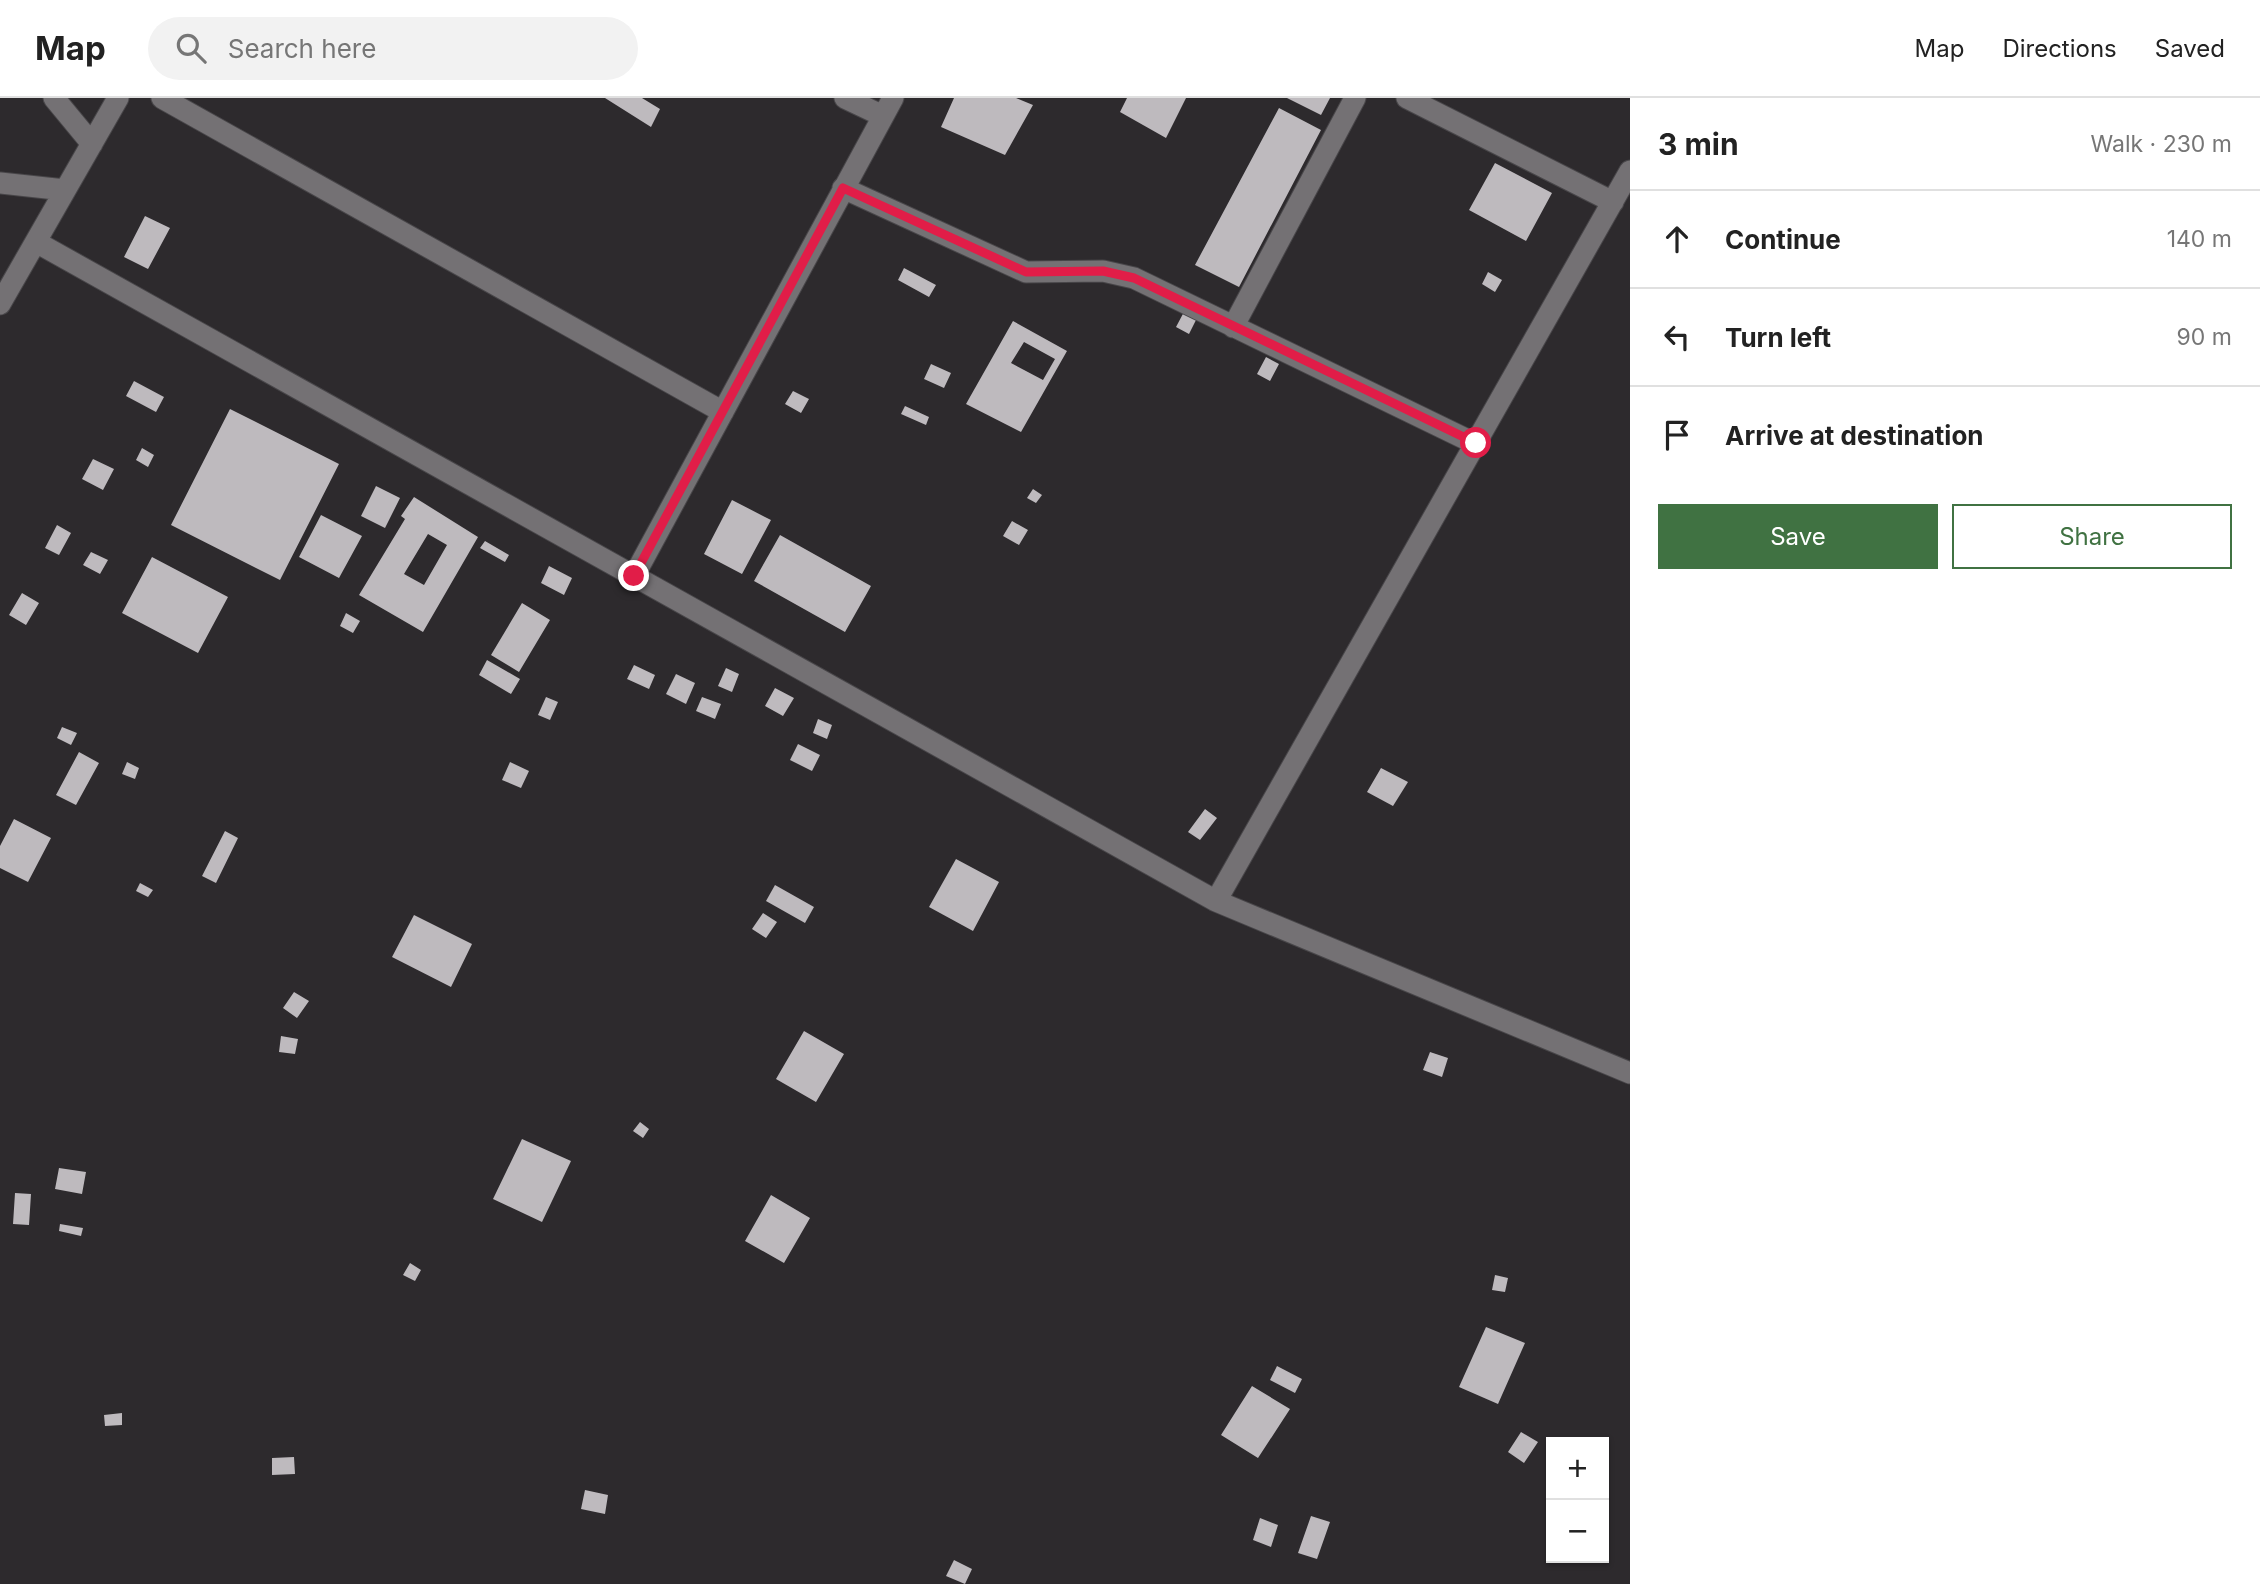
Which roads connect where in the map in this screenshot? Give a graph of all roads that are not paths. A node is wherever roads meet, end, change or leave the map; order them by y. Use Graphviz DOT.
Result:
graph roads {
  1 [pos="54,98"];
  2 [pos="118,98"];
  3 [pos="162,98"];
  4 [pos="845,98"];
  5 [pos="1354,98"];
  6 [pos="1407,98"];
  7 [pos="888,107"];
  8 [pos="92,144"];
  9 [pos="1630,171"];
  10 [pos="0,183"];
  11 [pos="843,188"];
  12 [pos="65,190"];
  13 [pos="1613,202"];
  14 [pos="36,242"];
  15 [pos="0,304"];
  16 [pos="1233,327"];
  17 [pos="723,412"];
  18 [pos="1476,443"];
  19 [pos="634,576"];
  20 [pos="1216,901"];
  21 [pos="1630,1073"];
  1 -- 8 [label="street"];
  2 -- 8 [label="street"];
  3 -- 17 [label="street"];
  4 -- 7 [label="street"];
  5 -- 16 [label="street"];
  6 -- 13 [label="street"];
  7 -- 11 [label="street"];
  8 -- 12 [label="street"];
  9 -- 13 [label="street"];
  10 -- 12 [label="street"];
  11 -- 16 [label="street"];
  11 -- 17 [label="street"];
  12 -- 14 [label="street"];
  13 -- 18 [label="street"];
  14 -- 15 [label="street"];
  14 -- 19 [label="street"];
  16 -- 18 [label="street"];
  17 -- 19 [label="street"];
  18 -- 20 [label="street"];
  19 -- 20 [label="street"];
  20 -- 21 [label="street"];
}
